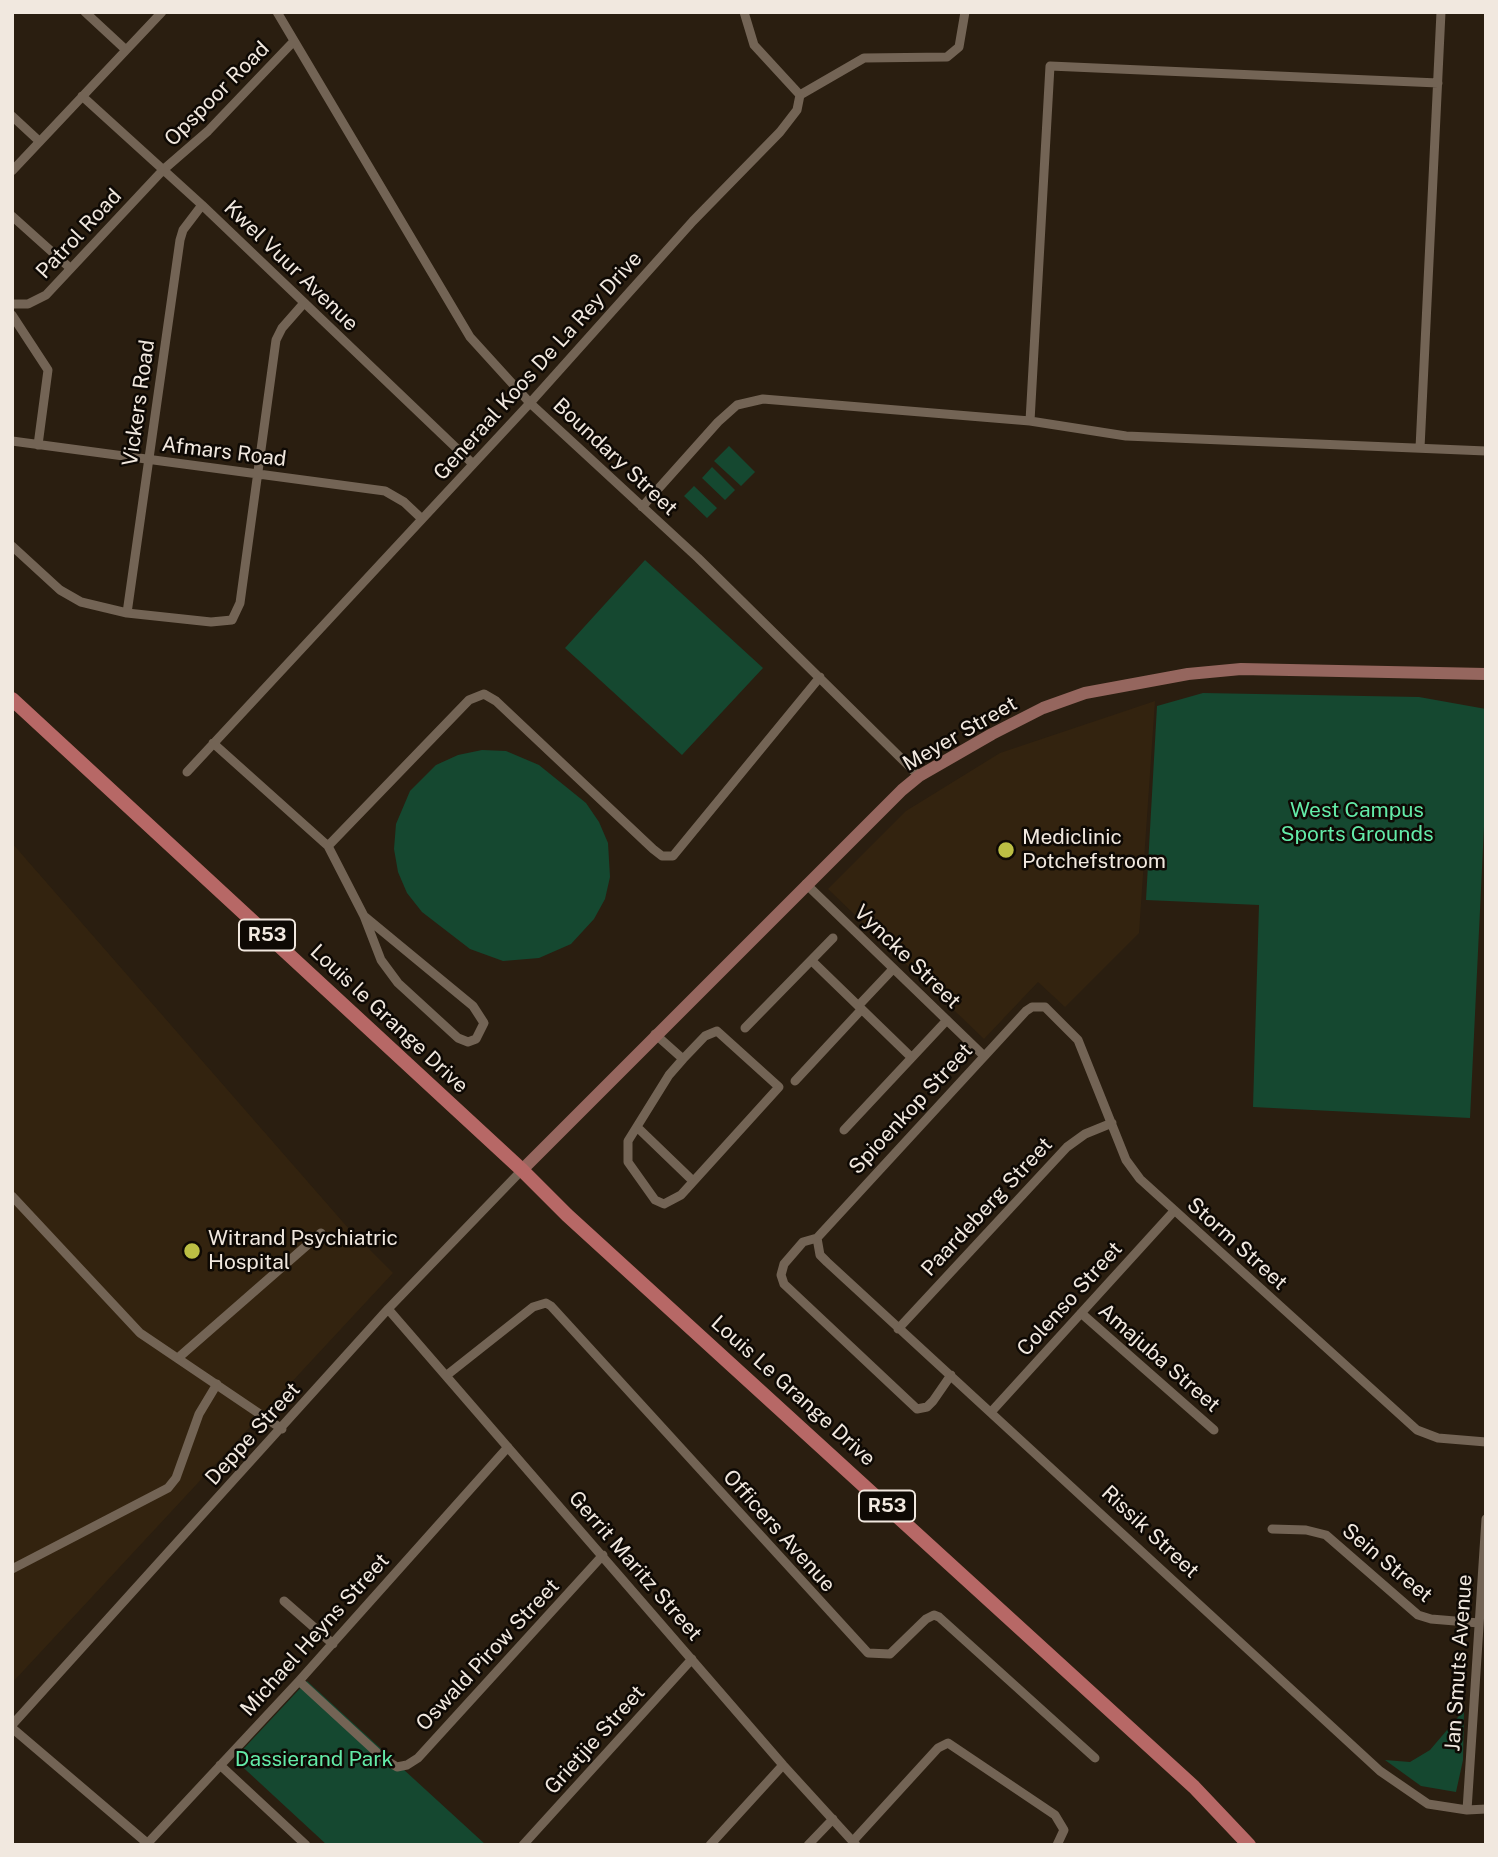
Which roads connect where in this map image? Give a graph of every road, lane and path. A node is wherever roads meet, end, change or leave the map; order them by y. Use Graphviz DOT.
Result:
graph roads {
  1 [pos="85,12"];
  2 [pos="162,12"];
  3 [pos="277,12"];
  4 [pos="744,12"];
  5 [pos="965,12"];
  6 [pos="1441,12"];
  7 [pos="294,41"];
  8 [pos="126,50"];
  9 [pos="1437,83"];
  10 [pos="800,95"];
  11 [pos="82,96"];
  12 [pos="12,116"];
  13 [pos="39,141"];
  14 [pos="163,170"];
  15 [pos="12,171"];
  16 [pos="202,205"];
  17 [pos="12,216"];
  18 [pos="70,268"];
  19 [pos="304,303"];
  20 [pos="12,304"];
  21 [pos="12,316"];
  22 [pos="530,403"];
  23 [pos="1030,421"];
  24 [pos="12,441"];
  25 [pos="38,445"];
  26 [pos="1420,448"];
  27 [pos="1486,451"];
  28 [pos="148,460"];
  29 [pos="473,464"];
  30 [pos="259,473"];
  31 [pos="642,507"];
  32 [pos="422,519"];
  33 [pos="12,546"];
  34 [pos="127,612"];
  35 [pos="1486,674"];
  36 [pos="820,677"];
  37 [pos="12,699"];
  38 [pos="213,743"];
  39 [pos="187,772"];
  40 [pos="919,776"];
  41 [pos="328,846"];
  42 [pos="806,884"];
  43 [pos="364,916"];
  44 [pos="833,938"];
  45 [pos="812,961"];
  46 [pos="894,969"];
  47 [pos="860,1007"];
  48 [pos="1032,1007"];
  49 [pos="947,1020"];
  50 [pos="745,1028"];
  51 [pos="655,1034"];
  52 [pos="984,1056"];
  53 [pos="911,1057"];
  54 [pos="683,1059"];
  55 [pos="795,1081"];
  56 [pos="1112,1124"];
  57 [pos="637,1127"];
  58 [pos="844,1130"];
  59 [pos="522,1170"];
  60 [pos="693,1181"];
  61 [pos="12,1196"];
  62 [pos="1174,1211"];
  63 [pos="321,1233"];
  64 [pos="817,1238"];
  65 [pos="388,1309"];
  66 [pos="1081,1313"];
  67 [pos="898,1329"];
  68 [pos="178,1358"];
  69 [pos="447,1375"];
  70 [pos="951,1375"];
  71 [pos="217,1384"];
  72 [pos="992,1411"];
  73 [pos="282,1429"];
  74 [pos="1214,1430"];
  75 [pos="1486,1442"];
  76 [pos="508,1447"];
  77 [pos="1486,1519"];
  78 [pos="1272,1530"];
  79 [pos="603,1555"];
  80 [pos="12,1569"];
  81 [pos="284,1601"];
  82 [pos="1479,1623"];
  83 [pos="332,1644"];
  84 [pos="692,1659"];
  85 [pos="299,1681"];
  86 [pos="12,1726"];
  87 [pos="1095,1758"];
  88 [pos="220,1765"];
  89 [pos="783,1765"];
  90 [pos="1486,1809"];
  91 [pos="1467,1810"];
  92 [pos="833,1819"];
  93 [pos="855,1843"];
  94 [pos="146,1844"];
  95 [pos="306,1845"];
  96 [pos="523,1845"];
  97 [pos="710,1845"];
  98 [pos="808,1845"];
  99 [pos="1057,1845"];
  100 [pos="1249,1845"];
  1 -- 8 [label="street"];
  2 -- 8 [label="street"];
  3 -- 7 [label="street, Boundary Street"];
  4 -- 10 [label="street"];
  5 -- 10 [label="street"];
  6 -- 9 [label="street"];
  7 -- 14 [label="street, Opspoor Road"];
  7 -- 22 [label="street, Boundary Street"];
  8 -- 11 [label="street"];
  9 -- 23 [label="street"];
  9 -- 26 [label="street"];
  10 -- 22 [label="street, Generaal Koos De La Rey Drive"];
  11 -- 13 [label="street"];
  11 -- 14 [label="street, Kwel Vuur Avenue"];
  12 -- 13 [label="street"];
  13 -- 15 [label="street"];
  14 -- 16 [label="street, Kwel Vuur Avenue"];
  14 -- 18 [label="street, Patrol Road"];
  16 -- 19 [label="street, Kwel Vuur Avenue"];
  16 -- 28 [label="street, Vickers Road"];
  17 -- 18 [label="street"];
  18 -- 20 [label="street, Patrol Road"];
  19 -- 29 [label="street, Kwel Vuur Avenue"];
  19 -- 30 [label="street"];
  21 -- 25 [label="street"];
  22 -- 29 [label="street, Generaal Koos De La Rey Drive"];
  22 -- 31 [label="street, Boundary Street"];
  23 -- 26 [label="street"];
  23 -- 31 [label="street"];
  24 -- 25 [label="street, Afmars Road"];
  25 -- 28 [label="street, Afmars Road"];
  26 -- 27 [label="street"];
  28 -- 30 [label="street, Afmars Road"];
  28 -- 34 [label="street, Vickers Road"];
  29 -- 32 [label="street, Generaal Koos De La Rey Drive"];
  30 -- 32 [label="street, Afmars Road"];
  30 -- 34 [label="street"];
  31 -- 36 [label="street, Boundary Street"];
  32 -- 38 [label="street, Generaal Koos De La Rey Drive"];
  33 -- 34 [label="street"];
  35 -- 40 [label="street, Meyer Street"];
  36 -- 40 [label="street, Boundary Street"];
  36 -- 41 [label="street"];
  37 -- 59 [label="main road, Louis le Grange Drive / R53"];
  38 -- 39 [label="street, Generaal Koos De La Rey Drive"];
  38 -- 41 [label="street"];
  40 -- 42 [label="street, Meyer Street"];
  41 -- 43 [label="street"];
  42 -- 46 [label="street, Vyncke Street"];
  42 -- 51 [label="street, Meyer Street"];
  43 -- 43 [label="street"];
  44 -- 45 [label="street"];
  45 -- 47 [label="street"];
  45 -- 50 [label="street"];
  46 -- 47 [label="street"];
  46 -- 49 [label="street, Vyncke Street"];
  47 -- 53 [label="street"];
  47 -- 55 [label="street"];
  48 -- 52 [label="street, Spioenkop Street"];
  48 -- 56 [label="street, Storm Street"];
  49 -- 52 [label="street, Vyncke Street"];
  49 -- 53 [label="street"];
  51 -- 54 [label="street"];
  51 -- 59 [label="street, Meyer Street"];
  52 -- 64 [label="street, Spioenkop Street"];
  53 -- 58 [label="street"];
  54 -- 57 [label="street"];
  54 -- 60 [label="street"];
  56 -- 62 [label="street, Storm Street"];
  56 -- 67 [label="street, Paardeberg Street"];
  57 -- 60 [label="street"];
  57 -- 60 [label="street"];
  59 -- 65 [label="street, Deppe Street"];
  59 -- 100 [label="main road, Louis Le Grange Drive / R53"];
  61 -- 68 [label="street"];
  62 -- 66 [label="street, Colenso Street"];
  62 -- 75 [label="street, Storm Street"];
  63 -- 68 [label="street"];
  64 -- 67 [label="street, Rissik Street"];
  64 -- 70 [label="street, Spioenkop Street"];
  65 -- 69 [label="street, Gerrit Maritz Street"];
  65 -- 73 [label="street, Deppe Street"];
  66 -- 72 [label="street, Colenso Street"];
  66 -- 74 [label="street, Amajuba Street"];
  67 -- 70 [label="street, Rissik Street"];
  68 -- 71 [label="street"];
  69 -- 76 [label="street, Gerrit Maritz Street"];
  69 -- 87 [label="street, Officers Avenue"];
  70 -- 72 [label="street, Rissik Street"];
  71 -- 73 [label="street"];
  71 -- 80 [label="street"];
  72 -- 91 [label="street, Rissik Street"];
  73 -- 86 [label="street, Deppe Street"];
  76 -- 79 [label="street, Gerrit Maritz Street"];
  76 -- 83 [label="street, Michael Heyns Street"];
  77 -- 82 [label="street, Jan Smuts Avenue"];
  78 -- 82 [label="street, Sein Street"];
  79 -- 84 [label="street, Gerrit Maritz Street"];
  79 -- 85 [label="street, Oswald Pirow Street"];
  81 -- 83 [label="street"];
  82 -- 91 [label="street, Jan Smuts Avenue"];
  83 -- 85 [label="street, Michael Heyns Street"];
  84 -- 89 [label="street, Gerrit Maritz Street"];
  84 -- 96 [label="street, Grietjie Street"];
  85 -- 88 [label="street, Michael Heyns Street"];
  86 -- 94 [label="street"];
  88 -- 94 [label="street, Michael Heyns Street"];
  88 -- 95 [label="street"];
  89 -- 92 [label="street, Gerrit Maritz Street"];
  89 -- 97 [label="street"];
  90 -- 91 [label="street, Rissik Street"];
  92 -- 93 [label="street, Gerrit Maritz Street"];
  92 -- 98 [label="street"];
  93 -- 99 [label="street"];
}
